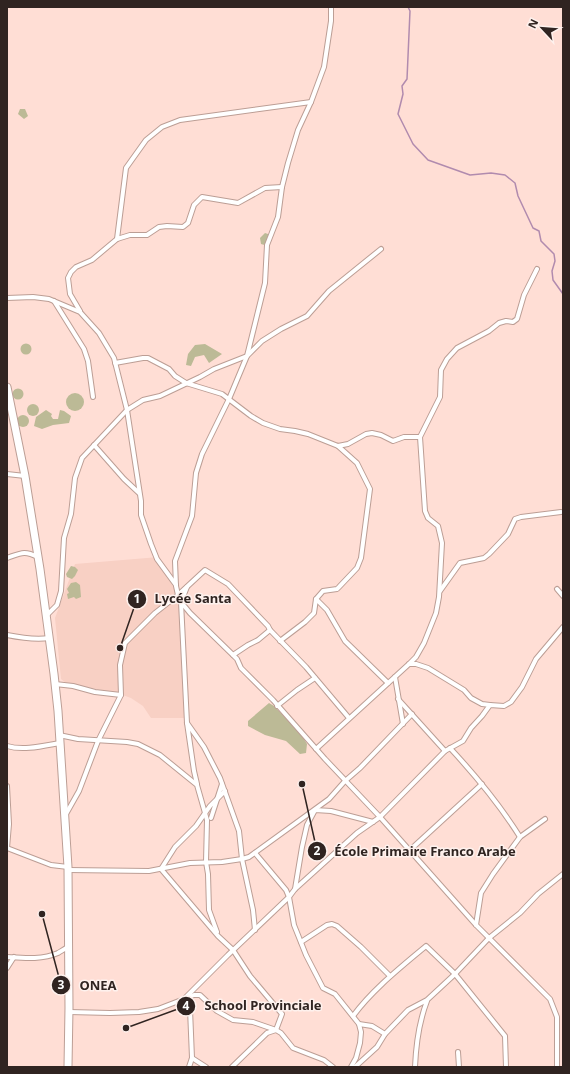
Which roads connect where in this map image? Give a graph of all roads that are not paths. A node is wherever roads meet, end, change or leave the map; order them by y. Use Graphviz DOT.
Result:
graph roads {
  1 [pos="331,7"];
  2 [pos="311,102"];
  3 [pos="282,187"];
  4 [pos="117,239"];
  5 [pos="381,249"];
  6 [pos="537,269"];
  7 [pos="7,298"];
  8 [pos="54,301"];
  9 [pos="80,312"];
  10 [pos="247,356"];
  11 [pos="115,363"];
  12 [pos="186,383"];
  13 [pos="7,387"];
  14 [pos="93,397"];
  15 [pos="229,399"];
  16 [pos="127,410"];
  17 [pos="420,437"];
  18 [pos="94,445"];
  19 [pos="338,446"];
  20 [pos="7,474"];
  21 [pos="25,476"];
  22 [pos="140,493"];
  23 [pos="561,512"];
  24 [pos="38,557"];
  25 [pos="7,558"];
  26 [pos="176,586"];
  27 [pos="188,586"];
  28 [pos="557,589"];
  29 [pos="440,592"];
  30 [pos="178,595"];
  31 [pos="563,596"];
  32 [pos="316,599"];
  33 [pos="181,602"];
  34 [pos="46,615"];
  35 [pos="563,627"];
  36 [pos="270,630"];
  37 [pos="7,635"];
  38 [pos="49,638"];
  39 [pos="280,640"];
  40 [pos="234,655"];
  41 [pos="409,664"];
  42 [pos="395,677"];
  43 [pos="315,678"];
  44 [pos="388,683"];
  45 [pos="55,684"];
  46 [pos="121,695"];
  47 [pos="398,699"];
  48 [pos="490,705"];
  49 [pos="278,706"];
  50 [pos="412,714"];
  51 [pos="349,718"];
  52 [pos="186,723"];
  53 [pos="403,724"];
  54 [pos="60,739"];
  55 [pos="98,741"];
  56 [pos="7,746"];
  57 [pos="450,748"];
  58 [pos="316,749"];
  59 [pos="445,751"];
  60 [pos="345,781"];
  61 [pos="222,784"];
  62 [pos="482,784"];
  63 [pos="197,785"];
  64 [pos="7,786"];
  65 [pos="225,792"];
  66 [pos="217,800"];
  67 [pos="315,810"];
  68 [pos="205,813"];
  69 [pos="65,816"];
  70 [pos="380,817"];
  71 [pos="211,818"];
  72 [pos="545,819"];
  73 [pos="373,822"];
  74 [pos="520,838"];
  75 [pos="7,848"];
  76 [pos="410,850"];
  77 [pos="255,853"];
  78 [pos="242,859"];
  79 [pos="206,862"];
  80 [pos="68,869"];
  81 [pos="161,869"];
  82 [pos="563,874"];
  83 [pos="295,889"];
  84 [pos="289,897"];
  85 [pos="476,925"];
  86 [pos="255,930"];
  87 [pos="218,936"];
  88 [pos="489,938"];
  89 [pos="301,942"];
  90 [pos="69,946"];
  91 [pos="233,950"];
  92 [pos="7,957"];
  93 [pos="14,957"];
  94 [pos="7,968"];
  95 [pos="455,974"];
  96 [pos="390,976"];
  97 [pos="184,999"];
  98 [pos="427,1000"];
  99 [pos="69,1012"];
  100 [pos="353,1016"];
  101 [pos="359,1024"];
  102 [pos="276,1030"];
  103 [pos="385,1034"];
  104 [pos="458,1052"];
  105 [pos="192,1058"];
  106 [pos="68,1067"];
  107 [pos="189,1067"];
  108 [pos="193,1067"];
  109 [pos="206,1067"];
  110 [pos="232,1067"];
  111 [pos="333,1067"];
  112 [pos="351,1067"];
  113 [pos="355,1067"];
  114 [pos="415,1067"];
  115 [pos="458,1067"];
  116 [pos="506,1067"];
  117 [pos="557,1067"];
  1 -- 2 [label="street"];
  2 -- 3 [label="street"];
  2 -- 4 [label="street"];
  3 -- 4 [label="street"];
  3 -- 10 [label="street"];
  4 -- 9 [label="street"];
  5 -- 10 [label="street"];
  6 -- 17 [label="street"];
  7 -- 8 [label="street"];
  8 -- 9 [label="street"];
  8 -- 14 [label="street"];
  9 -- 11 [label="street"];
  10 -- 12 [label="street"];
  10 -- 15 [label="street"];
  11 -- 12 [label="street"];
  11 -- 16 [label="street"];
  12 -- 15 [label="street"];
  12 -- 16 [label="street"];
  13 -- 21 [label="highway"];
  15 -- 19 [label="street"];
  15 -- 26 [label="street"];
  16 -- 18 [label="street"];
  16 -- 22 [label="street"];
  17 -- 19 [label="street"];
  17 -- 29 [label="street"];
  18 -- 22 [label="street"];
  18 -- 34 [label="street"];
  19 -- 32 [label="street"];
  20 -- 21 [label="street"];
  21 -- 24 [label="highway"];
  22 -- 26 [label="street"];
  23 -- 29 [label="street"];
  24 -- 25 [label="street"];
  24 -- 34 [label="highway"];
  26 -- 30 [label="street"];
  27 -- 30 [label="street"];
  27 -- 33 [label="street"];
  27 -- 36 [label="street"];
  28 -- 31 [label="street"];
  29 -- 41 [label="street"];
  30 -- 33 [label="street"];
  30 -- 46 [label="street"];
  32 -- 39 [label="street"];
  32 -- 44 [label="street"];
  33 -- 40 [label="street"];
  33 -- 52 [label="street"];
  34 -- 38 [label="highway"];
  35 -- 48 [label="street"];
  36 -- 39 [label="street"];
  36 -- 40 [label="street"];
  37 -- 38 [label="street"];
  38 -- 45 [label="highway"];
  39 -- 43 [label="street"];
  40 -- 49 [label="street"];
  41 -- 42 [label="street"];
  41 -- 48 [label="street"];
  42 -- 44 [label="street"];
  42 -- 47 [label="street"];
  43 -- 49 [label="street"];
  43 -- 51 [label="street"];
  44 -- 51 [label="street"];
  45 -- 46 [label="street"];
  45 -- 54 [label="highway"];
  46 -- 55 [label="street"];
  47 -- 50 [label="street"];
  47 -- 53 [label="street"];
  48 -- 57 [label="street"];
  49 -- 58 [label="street"];
  50 -- 53 [label="street"];
  50 -- 59 [label="street"];
  51 -- 58 [label="street"];
  52 -- 61 [label="street"];
  52 -- 63 [label="street"];
  53 -- 60 [label="street"];
  54 -- 55 [label="street"];
  54 -- 56 [label="street"];
  54 -- 69 [label="highway"];
  55 -- 63 [label="street"];
  55 -- 69 [label="street"];
  57 -- 59 [label="street"];
  57 -- 62 [label="street"];
  58 -- 60 [label="street"];
  59 -- 70 [label="street"];
  60 -- 67 [label="street"];
  60 -- 70 [label="street"];
  61 -- 65 [label="street"];
  61 -- 66 [label="street"];
  62 -- 74 [label="street"];
  62 -- 76 [label="street"];
  63 -- 68 [label="street"];
  64 -- 75 [label="street"];
  65 -- 66 [label="street"];
  65 -- 78 [label="street"];
  66 -- 68 [label="street"];
  66 -- 71 [label="street"];
  67 -- 73 [label="street"];
  67 -- 77 [label="street"];
  67 -- 83 [label="street"];
  68 -- 79 [label="street"];
  68 -- 81 [label="street"];
  69 -- 80 [label="highway"];
  70 -- 73 [label="street"];
  70 -- 76 [label="street"];
  72 -- 74 [label="street"];
  73 -- 83 [label="street"];
  74 -- 85 [label="street"];
  75 -- 80 [label="street"];
  76 -- 85 [label="street"];
  77 -- 78 [label="street"];
  77 -- 84 [label="street"];
  78 -- 79 [label="street"];
  78 -- 86 [label="street"];
  79 -- 81 [label="street"];
  79 -- 87 [label="street"];
  80 -- 81 [label="street"];
  80 -- 90 [label="highway"];
  81 -- 87 [label="street"];
  82 -- 88 [label="street"];
  83 -- 84 [label="street"];
  84 -- 86 [label="street"];
  84 -- 89 [label="street"];
  85 -- 88 [label="street"];
  86 -- 91 [label="street"];
  87 -- 91 [label="street"];
  88 -- 95 [label="street"];
  88 -- 117 [label="street"];
  89 -- 96 [label="street"];
  89 -- 100 [label="street"];
  90 -- 93 [label="street"];
  90 -- 99 [label="highway"];
  91 -- 97 [label="street"];
  91 -- 102 [label="street"];
  92 -- 93 [label="street"];
  93 -- 94 [label="street"];
  95 -- 96 [label="street"];
  95 -- 98 [label="street"];
  95 -- 116 [label="street"];
  96 -- 100 [label="street"];
  97 -- 99 [label="street"];
  97 -- 102 [label="street"];
  97 -- 105 [label="street"];
  98 -- 103 [label="street"];
  98 -- 114 [label="street"];
  99 -- 106 [label="highway"];
  100 -- 101 [label="street"];
  101 -- 103 [label="street"];
  101 -- 112 [label="street"];
  102 -- 110 [label="street"];
  102 -- 111 [label="street"];
  103 -- 113 [label="street"];
  104 -- 115 [label="street"];
  105 -- 107 [label="street"];
  105 -- 108 [label="street"];
  105 -- 109 [label="street"];
}
